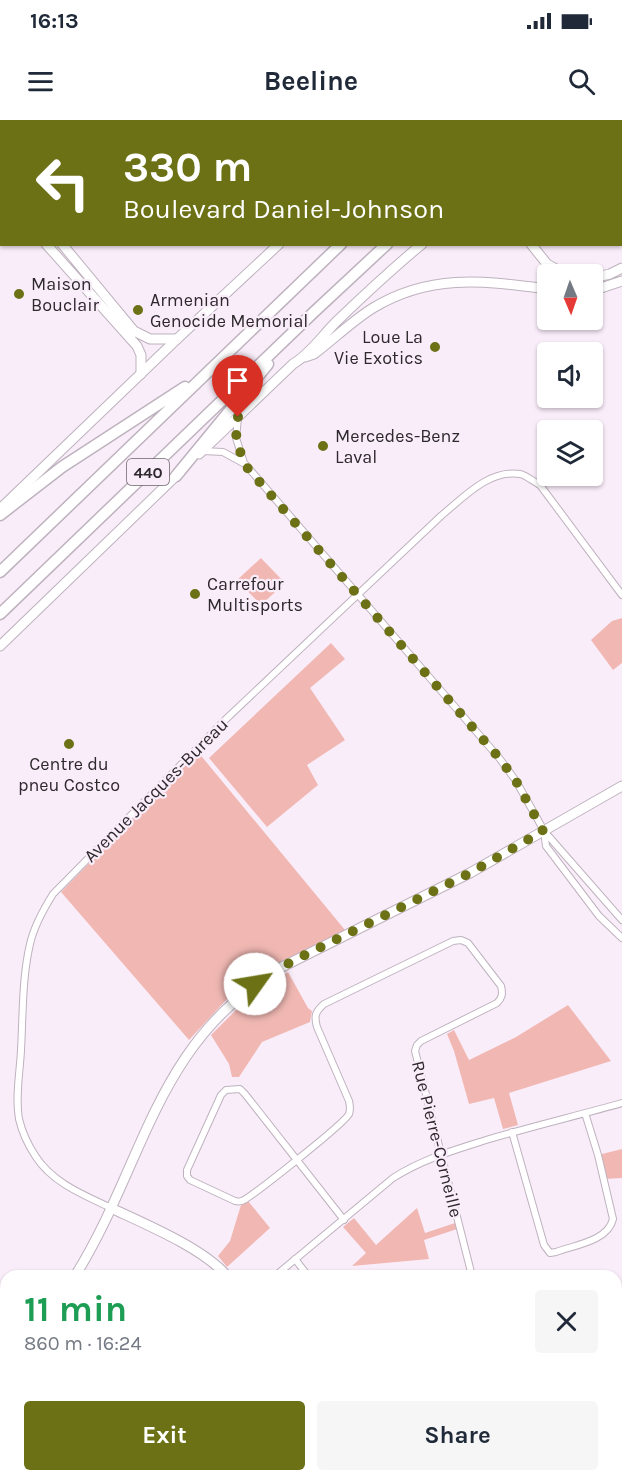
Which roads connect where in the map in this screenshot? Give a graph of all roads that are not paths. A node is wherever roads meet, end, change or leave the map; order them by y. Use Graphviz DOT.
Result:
graph roads {
  1 [pos="48,246"];
  2 [pos="65,246"];
  3 [pos="277,246"];
  4 [pos="339,246"];
  5 [pos="385,246"];
  6 [pos="420,246"];
  7 [pos="533,246"];
  8 [pos="547,264"];
  9 [pos="622,268"];
  10 [pos="603,276"];
  11 [pos="622,281"];
  12 [pos="603,287"];
  13 [pos="537,288"];
  14 [pos="296,329"];
  15 [pos="177,339"];
  16 [pos="303,358"];
  17 [pos="141,374"];
  18 [pos="205,374"];
  19 [pos="238,417"];
  20 [pos="203,450"];
  21 [pos="244,464"];
  22 [pos="176,476"];
  23 [pos="0,509"];
  24 [pos="0,515"];
  25 [pos="0,572"];
  26 [pos="358,594"];
  27 [pos="622,595"];
  28 [pos="0,614"];
  29 [pos="0,646"];
  30 [pos="622,786"];
  31 [pos="543,831"];
  32 [pos="622,920"];
  33 [pos="622,938"];
  34 [pos="622,1103"];
  35 [pos="585,1113"];
  36 [pos="512,1132"];
  37 [pos="440,1154"];
  38 [pos="296,1159"];
  39 [pos="111,1208"];
  40 [pos="344,1220"];
  41 [pos="295,1259"];
  42 [pos="78,1270"];
  43 [pos="222,1270"];
  44 [pos="278,1270"];
  45 [pos="283,1270"];
  46 [pos="303,1270"];
  47 [pos="470,1270"];
  1 -- 17 [label="main road"];
  2 -- 15 [label="main road"];
  3 -- 15 [label="main road"];
  4 -- 18 [label="highway, 440"];
  5 -- 14 [label="highway, 440"];
  6 -- 16 [label="main road"];
  7 -- 8 [label="main road"];
  9 -- 10 [label="main road"];
  11 -- 12 [label="main road"];
  13 -- 16 [label="main road"];
  14 -- 22 [label="highway"];
  14 -- 28 [label="highway, 440"];
  15 -- 17 [label="main road"];
  16 -- 19 [label="main road"];
  17 -- 23 [label="main road"];
  18 -- 24 [label="highway"];
  18 -- 25 [label="highway, 440"];
  19 -- 20 [label="main road"];
  19 -- 21 [label="street"];
  20 -- 21 [label="street"];
  20 -- 22 [label="main road"];
  21 -- 26 [label="street"];
  22 -- 29 [label="main road"];
  26 -- 27 [label="street, Avenue Jacques-Bureau"];
  26 -- 31 [label="street"];
  26 -- 39 [label="street, Avenue Jacques-Bureau"];
  30 -- 31 [label="main road"];
  31 -- 32 [label="street"];
  31 -- 33 [label="street"];
  31 -- 39 [label="main road"];
  34 -- 35 [label="street"];
  35 -- 36 [label="street"];
  35 -- 36 [label="street"];
  36 -- 37 [label="street"];
  37 -- 38 [label="street, Rue Pierre-Corneille"];
  37 -- 40 [label="street"];
  37 -- 47 [label="street, Rue Pierre-Corneille"];
  38 -- 38 [label="street"];
  38 -- 40 [label="street"];
  39 -- 42 [label="main road"];
  39 -- 43 [label="main road, Avenue Jacques-Bureau"];
  40 -- 41 [label="street"];
  41 -- 44 [label="street"];
  41 -- 45 [label="street"];
  41 -- 46 [label="street"];
}
